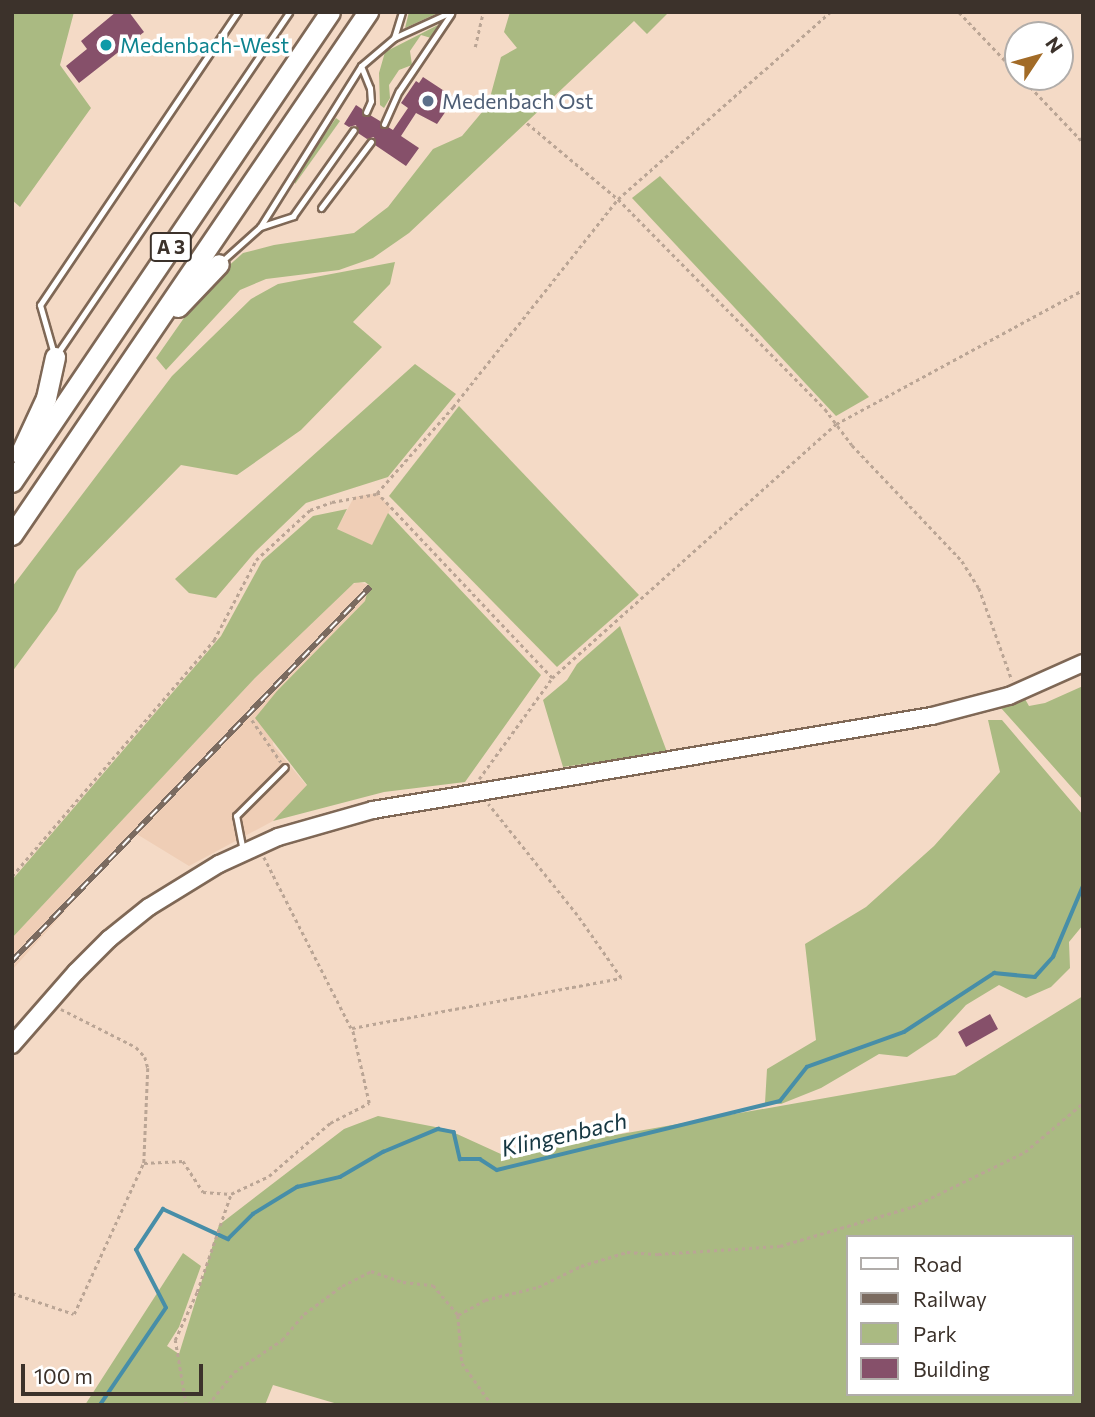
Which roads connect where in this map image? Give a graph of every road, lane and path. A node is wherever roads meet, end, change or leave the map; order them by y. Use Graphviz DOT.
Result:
graph roads {
  1 [pos="238,12"];
  2 [pos="289,12"];
  3 [pos="330,12"];
  4 [pos="368,12"];
  5 [pos="402,12"];
  6 [pos="452,12"];
  7 [pos="483,12"];
  8 [pos="830,12"];
  9 [pos="959,12"];
  10 [pos="394,38"];
  11 [pos="475,47"];
  12 [pos="1004,60"];
  13 [pos="361,66"];
  14 [pos="1034,91"];
  15 [pos="366,112"];
  16 [pos="527,123"];
  17 [pos="384,124"];
  18 [pos="354,131"];
  19 [pos="371,142"];
  20 [pos="1083,142"];
  21 [pos="618,198"];
  22 [pos="321,208"];
  23 [pos="260,228"];
  24 [pos="219,264"];
  25 [pos="1083,290"];
  26 [pos="137,351"];
  27 [pos="55,357"];
  28 [pos="836,424"];
  29 [pos="12,471"];
  30 [pos="12,482"];
  31 [pos="377,494"];
  32 [pos="12,535"];
  33 [pos="1083,663"];
  34 [pos="552,678"];
  35 [pos="1017,693"];
  36 [pos="252,720"];
  37 [pos="285,767"];
  38 [pos="473,792"];
  39 [pos="259,844"];
  40 [pos="243,851"];
  41 [pos="12,876"];
  42 [pos="49,1002"];
  43 [pos="352,1028"];
  44 [pos="12,1045"];
  45 [pos="1083,1103"];
  46 [pos="144,1163"];
  47 [pos="231,1194"];
  48 [pos="12,1293"];
  49 [pos="458,1315"];
  50 [pos="186,1405"];
  51 [pos="208,1405"];
  52 [pos="492,1405"];
  1 -- 27 [label="lane"];
  2 -- 27 [label="lane"];
  3 -- 30 [label="highway, A 3"];
  4 -- 26 [label="highway, A 3"];
  5 -- 10 [label="lane"];
  6 -- 10 [label="lane"];
  6 -- 17 [label="lane"];
  7 -- 11 [label="path"];
  8 -- 21 [label="path"];
  9 -- 12 [label="path"];
  10 -- 13 [label="lane"];
  13 -- 15 [label="lane"];
  13 -- 23 [label="lane"];
  14 -- 20 [label="path"];
  16 -- 21 [label="path"];
  18 -- 23 [label="lane"];
  19 -- 22 [label="lane"];
  21 -- 28 [label="path"];
  21 -- 31 [label="path"];
  23 -- 24 [label="lane"];
  24 -- 26 [label="highway"];
  25 -- 28 [label="path"];
  26 -- 32 [label="highway, A 3"];
  27 -- 29 [label="highway"];
  28 -- 34 [label="path"];
  28 -- 35 [label="path"];
  31 -- 34 [label="path"];
  31 -- 41 [label="path"];
  33 -- 35 [label="main road"];
  34 -- 38 [label="path"];
  35 -- 38 [label="main road"];
  36 -- 37 [label="path"];
  37 -- 40 [label="lane"];
  38 -- 39 [label="main road"];
  38 -- 43 [label="path"];
  39 -- 40 [label="main road"];
  39 -- 43 [label="path"];
  40 -- 42 [label="main road"];
  42 -- 44 [label="main road"];
  42 -- 46 [label="path"];
  43 -- 47 [label="path"];
  45 -- 49 [label="path"];
  46 -- 47 [label="path"];
  46 -- 48 [label="path"];
  47 -- 50 [label="path"];
  49 -- 51 [label="path"];
  49 -- 52 [label="path"];
}
